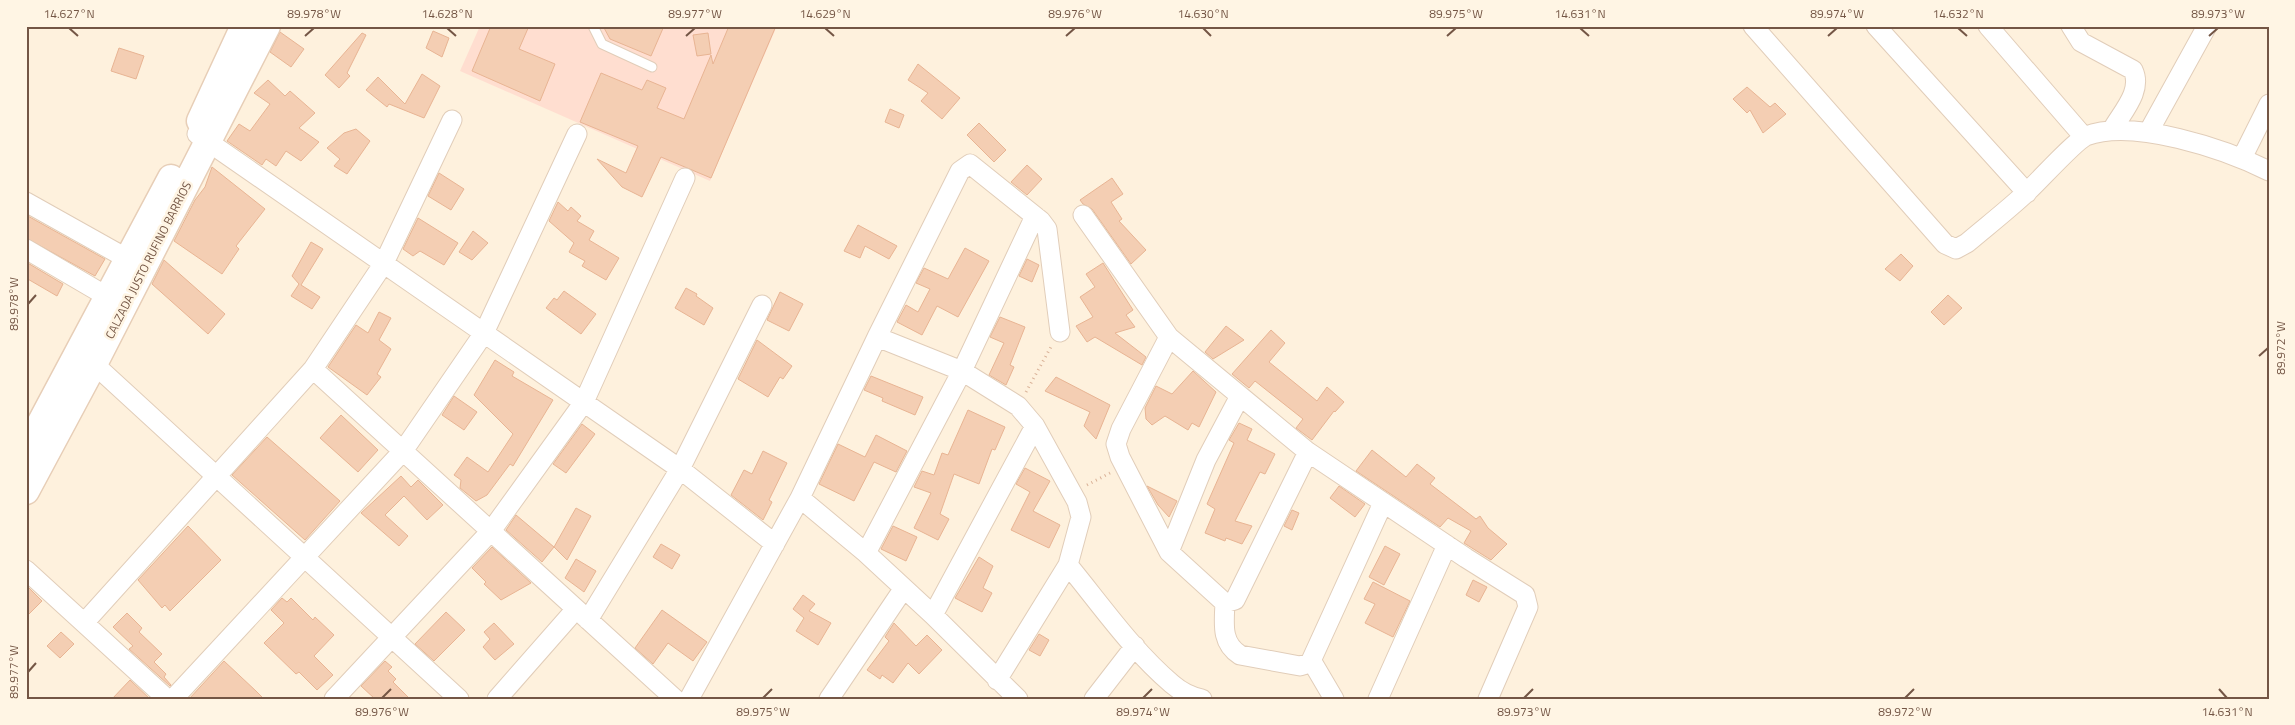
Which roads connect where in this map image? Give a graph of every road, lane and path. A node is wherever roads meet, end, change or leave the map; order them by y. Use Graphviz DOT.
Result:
graph roads {
  1 [pos="244,26"];
  2 [pos="267,26"];
  3 [pos="593,26"];
  4 [pos="1753,26"];
  5 [pos="1876,26"];
  6 [pos="1988,26"];
  7 [pos="2071,26"];
  8 [pos="2207,26"];
  9 [pos="652,66"];
  10 [pos="2269,104"];
  11 [pos="452,120"];
  12 [pos="2112,130"];
  13 [pos="2149,131"];
  14 [pos="577,134"];
  15 [pos="202,137"];
  16 [pos="2084,137"];
  17 [pos="2242,158"];
  18 [pos="2269,171"];
  19 [pos="685,178"];
  20 [pos="2027,193"];
  21 [pos="26,202"];
  22 [pos="1082,215"];
  23 [pos="1035,216"];
  24 [pos="26,249"];
  25 [pos="126,258"];
  26 [pos="384,263"];
  27 [pos="108,298"];
  28 [pos="762,304"];
  29 [pos="1060,332"];
  30 [pos="484,333"];
  31 [pos="877,337"];
  32 [pos="1170,337"];
  33 [pos="94,364"];
  34 [pos="312,369"];
  35 [pos="962,371"];
  36 [pos="1240,396"];
  37 [pos="584,402"];
  38 [pos="1018,406"];
  39 [pos="1036,426"];
  40 [pos="26,450"];
  41 [pos="403,451"];
  42 [pos="1308,452"];
  43 [pos="1124,466"];
  44 [pos="680,469"];
  45 [pos="217,477"];
  46 [pos="26,491"];
  47 [pos="1072,493"];
  48 [pos="800,498"];
  49 [pos="1383,502"];
  50 [pos="491,531"];
  51 [pos="775,544"];
  52 [pos="1447,546"];
  53 [pos="1169,552"];
  54 [pos="866,553"];
  55 [pos="304,556"];
  56 [pos="1068,565"];
  57 [pos="26,570"];
  58 [pos="904,588"];
  59 [pos="1225,604"];
  60 [pos="582,614"];
  61 [pos="934,615"];
  62 [pos="84,623"];
  63 [pos="391,636"];
  64 [pos="1135,646"];
  65 [pos="1310,663"];
  66 [pos="997,680"];
  67 [pos="663,695"];
  68 [pos="171,699"];
  69 [pos="334,699"];
  70 [pos="459,699"];
  71 [pos="497,699"];
  72 [pos="689,699"];
  73 [pos="829,699"];
  74 [pos="1018,699"];
  75 [pos="1094,699"];
  76 [pos="1202,699"];
  77 [pos="1334,699"];
  78 [pos="1378,699"];
  79 [pos="1488,699"];
  1 -- 15 [label="street, CALZADA JUSTO RUFINO BARRIOS"];
  2 -- 15 [label="street, CALZADA JUSTO RUFINO BARRIOS"];
  3 -- 9 [label="lane"];
  4 -- 20 [label="street"];
  5 -- 20 [label="street"];
  6 -- 16 [label="street"];
  7 -- 12 [label="street"];
  8 -- 13 [label="street"];
  10 -- 17 [label="street"];
  11 -- 26 [label="street"];
  12 -- 13 [label="street"];
  12 -- 16 [label="street"];
  13 -- 17 [label="street"];
  14 -- 30 [label="street"];
  15 -- 25 [label="street, CALZADA JUSTO RUFINO BARRIOS"];
  15 -- 26 [label="street"];
  15 -- 33 [label="street, CALZADA JUSTO RUFINO BARRIOS"];
  16 -- 20 [label="street"];
  17 -- 18 [label="street"];
  19 -- 37 [label="street"];
  21 -- 25 [label="street"];
  22 -- 32 [label="street"];
  23 -- 29 [label="street"];
  23 -- 31 [label="street"];
  23 -- 35 [label="street"];
  24 -- 27 [label="street"];
  25 -- 27 [label="street, CALZADA JUSTO RUFINO BARRIOS"];
  26 -- 30 [label="street"];
  26 -- 34 [label="street"];
  27 -- 40 [label="street, CALZADA JUSTO RUFINO BARRIOS"];
  28 -- 44 [label="street"];
  29 -- 38 [label="path"];
  30 -- 37 [label="street"];
  30 -- 41 [label="street"];
  31 -- 35 [label="street"];
  31 -- 48 [label="street"];
  32 -- 36 [label="street"];
  32 -- 43 [label="street"];
  33 -- 45 [label="street"];
  33 -- 46 [label="street, CALZADA JUSTO RUFINO BARRIOS"];
  34 -- 41 [label="street"];
  34 -- 45 [label="street"];
  35 -- 38 [label="street"];
  35 -- 54 [label="street"];
  36 -- 42 [label="street"];
  36 -- 53 [label="street"];
  37 -- 44 [label="street"];
  37 -- 50 [label="street"];
  38 -- 39 [label="street"];
  39 -- 47 [label="street"];
  39 -- 61 [label="street"];
  41 -- 50 [label="street"];
  41 -- 55 [label="street"];
  42 -- 49 [label="street"];
  42 -- 59 [label="street"];
  43 -- 47 [label="path"];
  43 -- 53 [label="street"];
  44 -- 51 [label="street"];
  44 -- 60 [label="street"];
  45 -- 55 [label="street"];
  45 -- 62 [label="street"];
  47 -- 56 [label="street"];
  48 -- 51 [label="street"];
  48 -- 54 [label="street"];
  49 -- 52 [label="street"];
  49 -- 65 [label="street"];
  50 -- 60 [label="street"];
  50 -- 63 [label="street"];
  51 -- 72 [label="street"];
  52 -- 78 [label="street"];
  52 -- 79 [label="street"];
  53 -- 59 [label="street"];
  54 -- 58 [label="street"];
  55 -- 63 [label="street"];
  55 -- 68 [label="street"];
  56 -- 64 [label="street"];
  56 -- 66 [label="street"];
  57 -- 62 [label="street"];
  58 -- 61 [label="street"];
  58 -- 73 [label="street"];
  59 -- 65 [label="street"];
  60 -- 67 [label="street"];
  60 -- 71 [label="street"];
  61 -- 66 [label="street"];
  62 -- 68 [label="street"];
  63 -- 69 [label="street"];
  63 -- 70 [label="street"];
  64 -- 75 [label="street"];
  64 -- 76 [label="street"];
  65 -- 77 [label="street"];
  66 -- 74 [label="street"];
}
